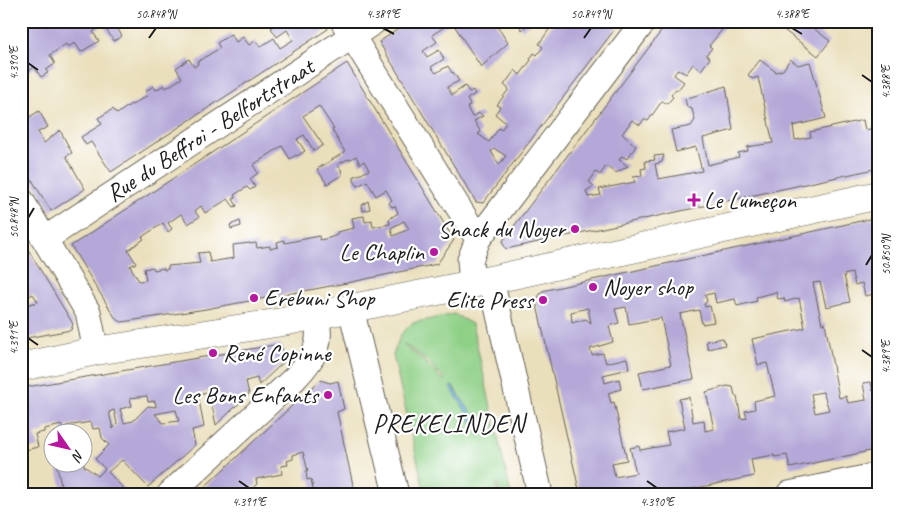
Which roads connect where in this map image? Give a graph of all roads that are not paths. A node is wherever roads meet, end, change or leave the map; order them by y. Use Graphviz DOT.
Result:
graph roads {
  1 [pos="376,21"];
  2 [pos="644,21"];
  3 [pos="347,29"];
  4 [pos="879,195"];
  5 [pos="21,200"];
  6 [pos="478,239"];
  7 [pos="45,240"];
  8 [pos="482,282"];
  9 [pos="351,308"];
  10 [pos="316,315"];
  11 [pos="96,352"];
  12 [pos="21,367"];
  13 [pos="879,475"];
  14 [pos="817,491"];
  15 [pos="170,494"];
  16 [pos="396,494"];
  17 [pos="540,494"];
  18 [pos="789,494"];
  1 -- 3 [label="street, Rue du Beffroi - Belfortstraat"];
  2 -- 6 [label="street"];
  3 -- 6 [label="street"];
  3 -- 7 [label="street, Rue du Beffroi - Belfortstraat"];
  4 -- 8 [label="street"];
  5 -- 7 [label="street"];
  6 -- 8 [label="street"];
  7 -- 11 [label="street"];
  8 -- 9 [label="street"];
  8 -- 17 [label="street"];
  9 -- 10 [label="street"];
  9 -- 16 [label="street"];
  10 -- 11 [label="street"];
  10 -- 15 [label="street"];
  11 -- 12 [label="street"];
  13 -- 14 [label="street"];
  14 -- 18 [label="street"];
}
